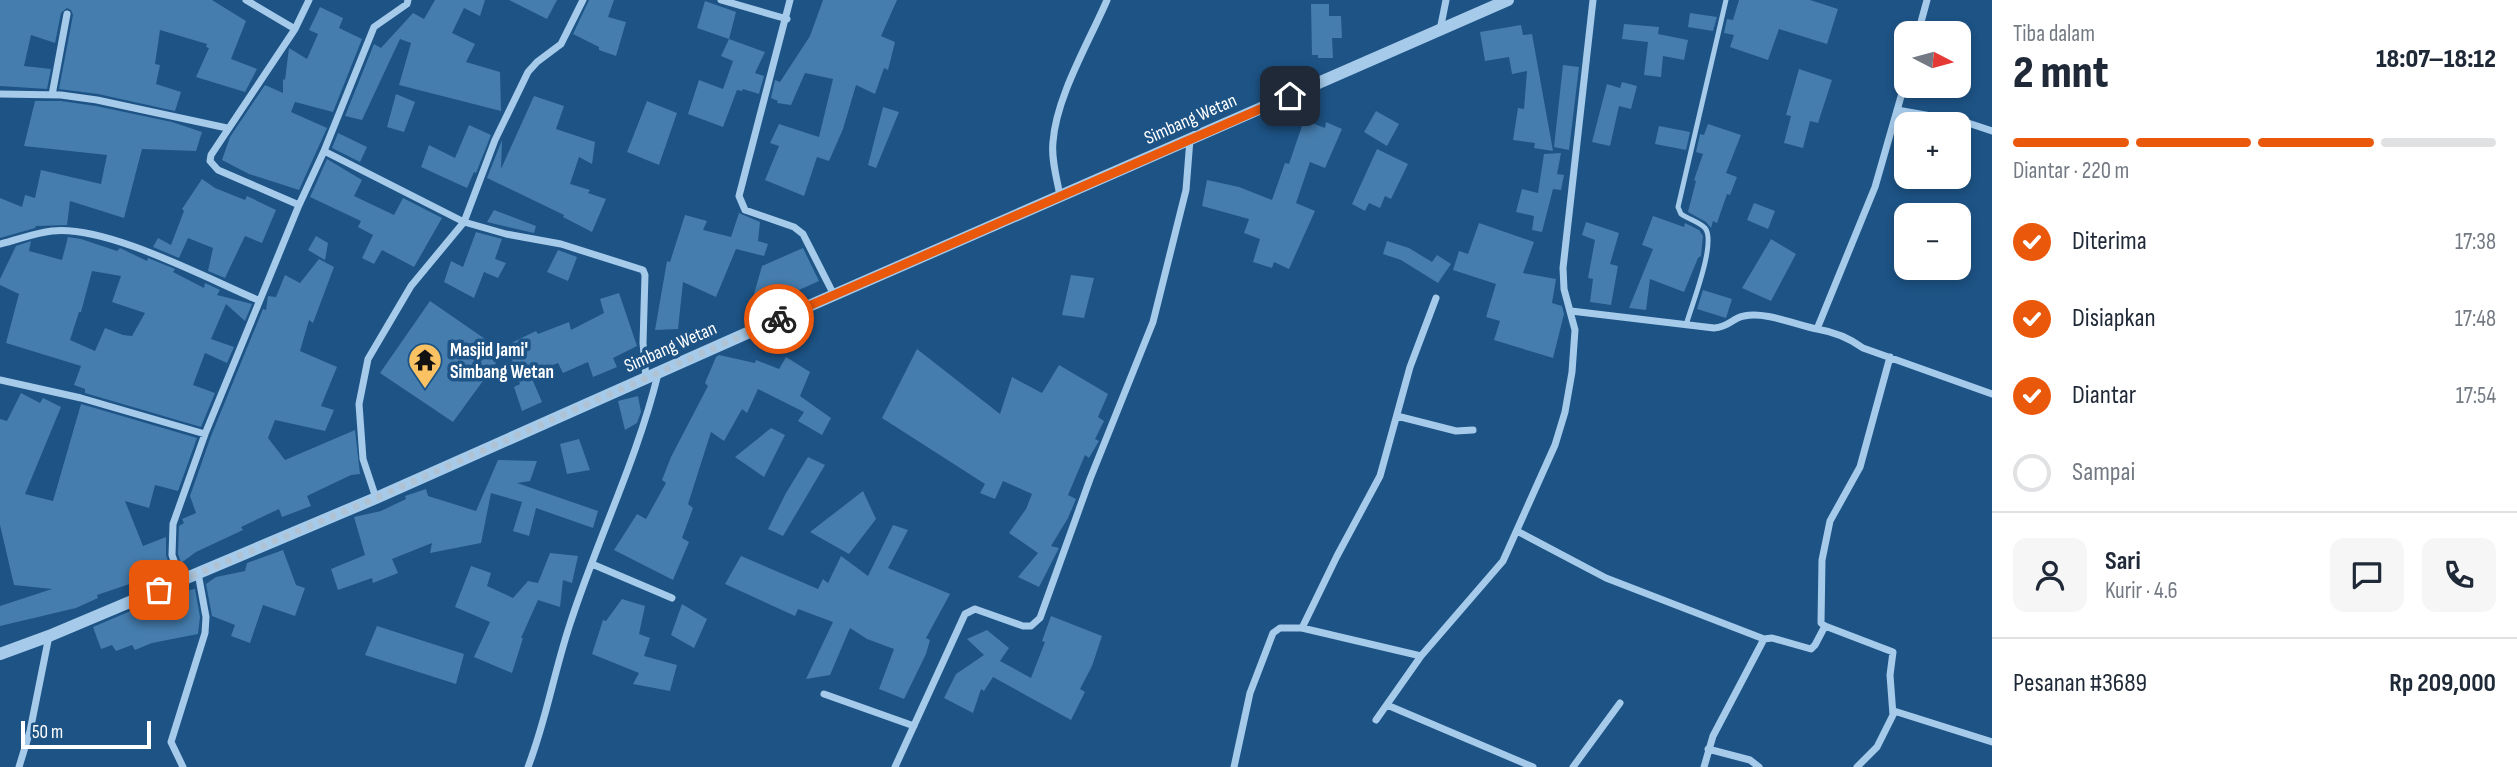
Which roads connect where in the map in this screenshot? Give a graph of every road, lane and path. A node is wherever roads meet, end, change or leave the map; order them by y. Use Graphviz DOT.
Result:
graph roads {
  1 [pos="246,0"];
  2 [pos="309,0"];
  3 [pos="408,0"];
  4 [pos="583,0"];
  5 [pos="721,0"];
  6 [pos="790,0"];
  7 [pos="1107,0"];
  8 [pos="1446,0"];
  9 [pos="1508,0"];
  10 [pos="1592,0"];
  11 [pos="1726,0"];
  12 [pos="1927,0"];
  13 [pos="67,14"];
  14 [pos="787,19"];
  15 [pos="1922,21"];
  16 [pos="295,29"];
  17 [pos="1440,30"];
  18 [pos="0,94"];
  19 [pos="52,95"];
  20 [pos="1900,98"];
  21 [pos="1897,110"];
  22 [pos="228,128"];
  23 [pos="1992,131"];
  24 [pos="1190,139"];
  25 [pos="324,151"];
  26 [pos="1060,196"];
  27 [pos="299,205"];
  28 [pos="464,222"];
  29 [pos="0,244"];
  30 [pos="834,295"];
  31 [pos="1436,298"];
  32 [pos="258,300"];
  33 [pos="1571,311"];
  34 [pos="1686,325"];
  35 [pos="1816,329"];
  36 [pos="1890,358"];
  37 [pos="652,376"];
  38 [pos="0,380"];
  39 [pos="1992,394"];
  40 [pos="1397,416"];
  41 [pos="1473,430"];
  42 [pos="205,434"];
  43 [pos="376,498"];
  44 [pos="1517,531"];
  45 [pos="592,564"];
  46 [pos="198,573"];
  47 [pos="181,580"];
  48 [pos="672,598"];
  49 [pos="1825,626"];
  50 [pos="1302,628"];
  51 [pos="49,636"];
  52 [pos="1764,639"];
  53 [pos="0,654"];
  54 [pos="1421,656"];
  55 [pos="824,694"];
  56 [pos="1619,703"];
  57 [pos="1387,705"];
  58 [pos="1894,711"];
  59 [pos="1376,720"];
  60 [pos="914,726"];
  61 [pos="1992,742"];
  62 [pos="1708,749"];
  63 [pos="19,767"];
  64 [pos="183,767"];
  65 [pos="527,767"];
  66 [pos="895,767"];
  67 [pos="1234,767"];
  68 [pos="1533,767"];
  69 [pos="1573,767"];
  70 [pos="1704,767"];
  71 [pos="1759,767"];
  72 [pos="1857,767"];
  1 -- 16 [label="street"];
  2 -- 16 [label="street"];
  3 -- 25 [label="street"];
  4 -- 28 [label="street"];
  5 -- 14 [label="street"];
  6 -- 14 [label="street"];
  7 -- 26 [label="street"];
  8 -- 17 [label="street"];
  9 -- 17 [label="street, Simbang Wetan"];
  10 -- 33 [label="street"];
  11 -- 34 [label="lane"];
  12 -- 15 [label="street"];
  13 -- 19 [label="street"];
  14 -- 30 [label="street"];
  16 -- 22 [label="street"];
  17 -- 24 [label="street, Simbang Wetan"];
  18 -- 19 [label="street"];
  19 -- 22 [label="street"];
  20 -- 21 [label="street"];
  21 -- 23 [label="street"];
  21 -- 35 [label="street"];
  22 -- 27 [label="street"];
  24 -- 26 [label="street, Simbang Wetan"];
  24 -- 60 [label="street"];
  25 -- 27 [label="street"];
  25 -- 28 [label="street"];
  26 -- 30 [label="street, Simbang Wetan"];
  27 -- 32 [label="street"];
  28 -- 37 [label="street"];
  28 -- 43 [label="street"];
  29 -- 32 [label="street"];
  30 -- 37 [label="street, Simbang Wetan"];
  31 -- 40 [label="street"];
  32 -- 42 [label="street"];
  33 -- 34 [label="street"];
  33 -- 44 [label="street"];
  34 -- 35 [label="street"];
  35 -- 36 [label="street"];
  36 -- 39 [label="street"];
  36 -- 49 [label="street"];
  37 -- 43 [label="street, Simbang Wetan"];
  37 -- 45 [label="street"];
  38 -- 42 [label="street"];
  40 -- 41 [label="street"];
  40 -- 50 [label="street"];
  42 -- 47 [label="street"];
  43 -- 46 [label="street, Simbang Wetan"];
  44 -- 52 [label="street"];
  44 -- 54 [label="street"];
  45 -- 48 [label="street"];
  45 -- 65 [label="street"];
  46 -- 47 [label="street, Simbang Wetan"];
  46 -- 64 [label="street"];
  47 -- 51 [label="street, Simbang Wetan"];
  49 -- 52 [label="street"];
  49 -- 58 [label="street"];
  50 -- 54 [label="street"];
  50 -- 67 [label="street"];
  51 -- 53 [label="street, Simbang Wetan"];
  51 -- 63 [label="street"];
  52 -- 62 [label="street"];
  54 -- 57 [label="street"];
  55 -- 60 [label="street"];
  56 -- 69 [label="street"];
  57 -- 59 [label="street"];
  57 -- 68 [label="street"];
  58 -- 61 [label="street"];
  58 -- 72 [label="street"];
  60 -- 66 [label="street"];
  62 -- 70 [label="street"];
  62 -- 71 [label="street"];
}
